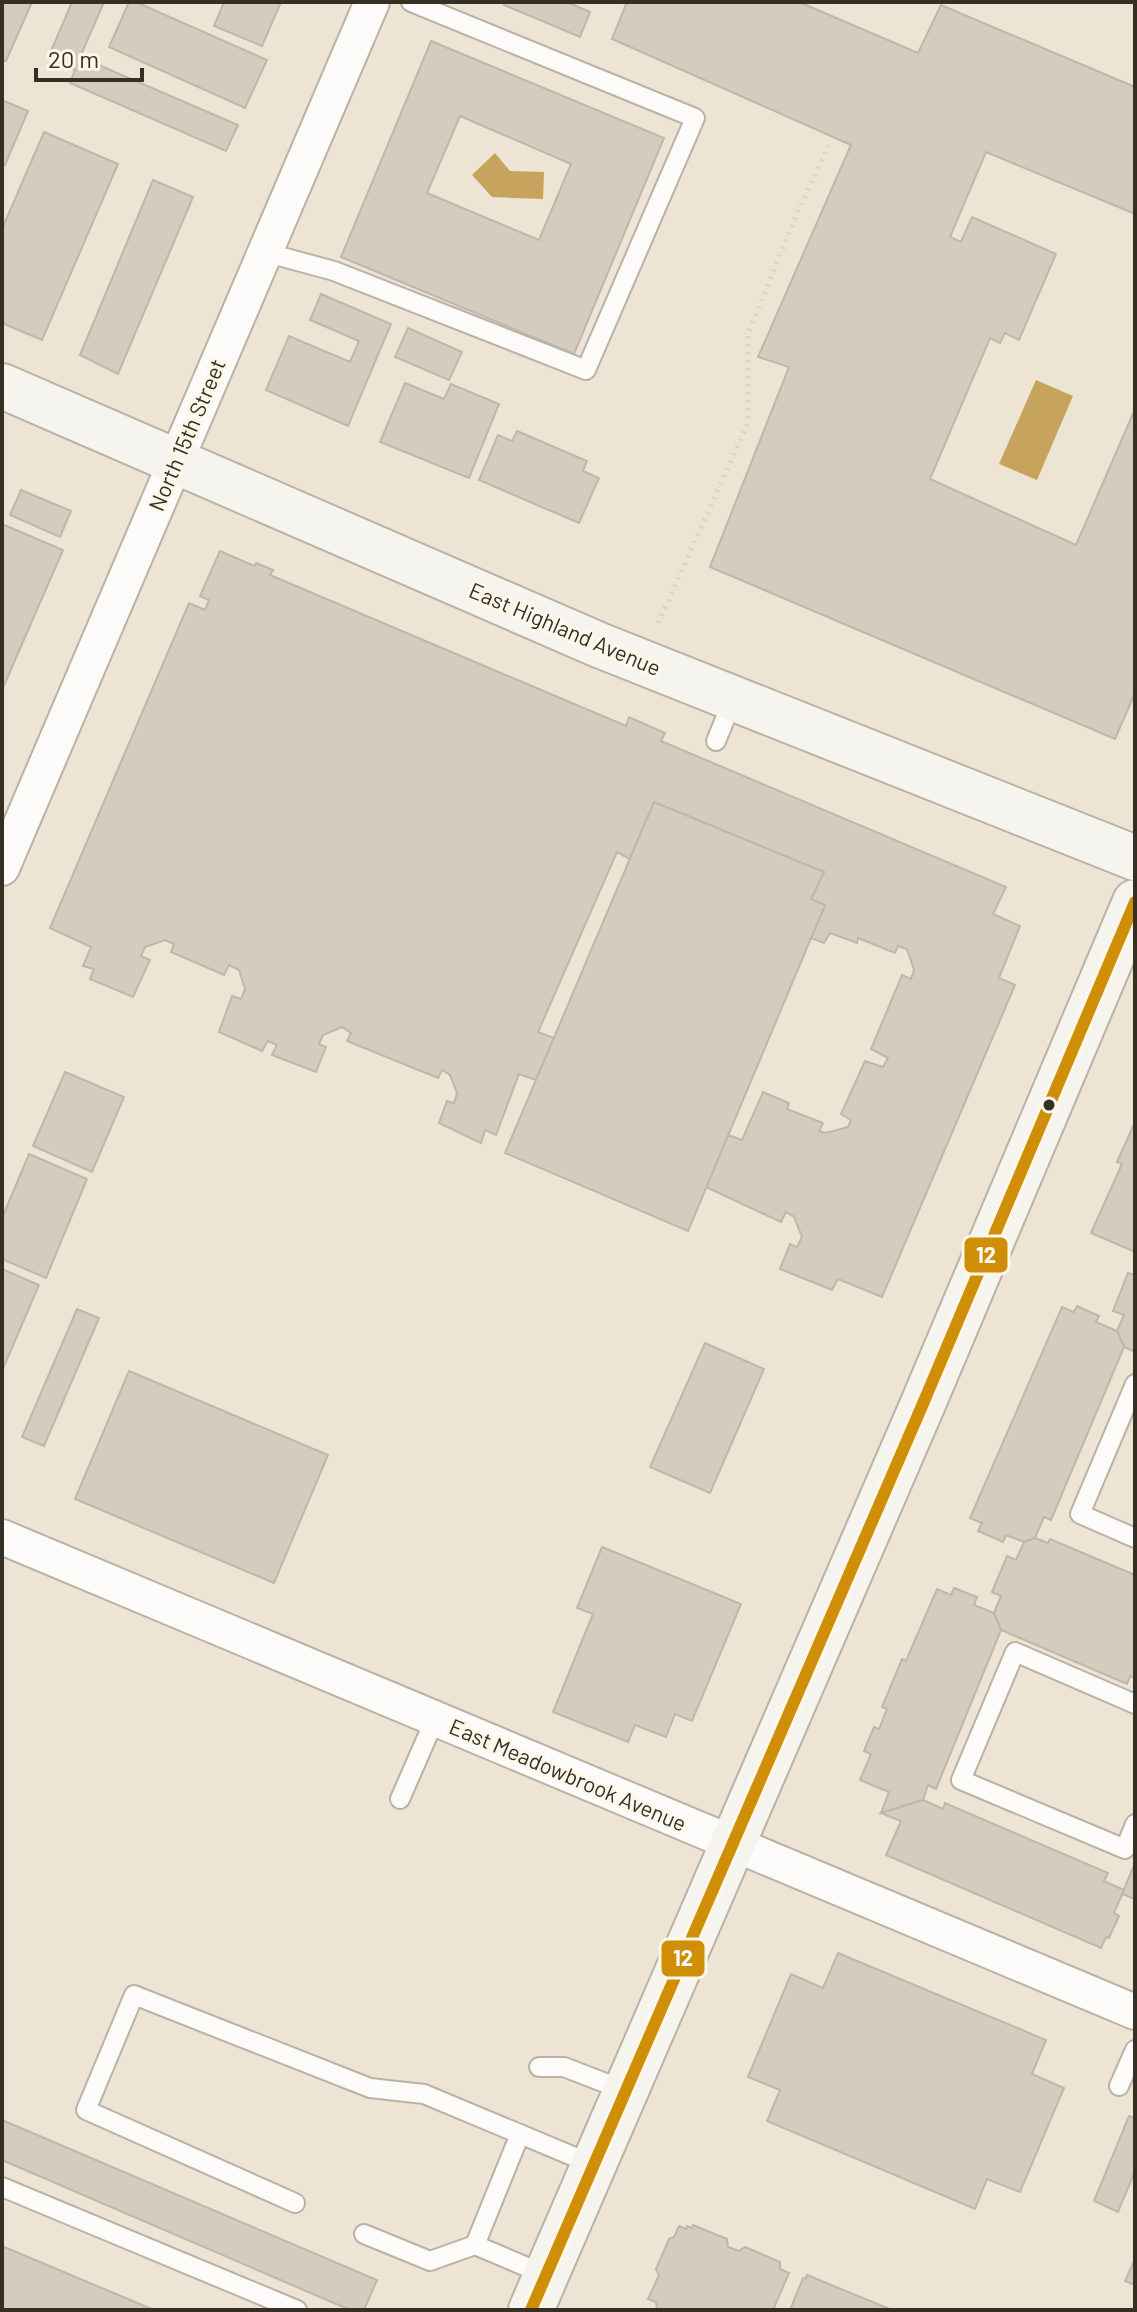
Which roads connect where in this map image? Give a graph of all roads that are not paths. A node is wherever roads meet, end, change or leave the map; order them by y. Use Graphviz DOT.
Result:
graph roads {
  1 [pos="372,2"];
  2 [pos="411,2"];
  3 [pos="264,252"];
  4 [pos="2,386"];
  5 [pos="176,460"];
  6 [pos="733,700"];
  7 [pos="716,741"];
  8 [pos="1135,858"];
  9 [pos="2,868"];
  10 [pos="1135,902"];
  11 [pos="1135,1384"];
  12 [pos="2,1537"];
  13 [pos="1135,1538"];
  14 [pos="1135,1704"];
  15 [pos="435,1719"];
  16 [pos="400,1799"];
  17 [pos="1135,1824"];
  18 [pos="732,1843"];
  19 [pos="1135,2012"];
  20 [pos="1135,2050"];
  21 [pos="539,2067"];
  22 [pos="1119,2086"];
  23 [pos="626,2091"];
  24 [pos="520,2134"];
  25 [pos="594,2165"];
  26 [pos="2,2187"];
  27 [pos="295,2203"];
  28 [pos="364,2234"];
  29 [pos="475,2245"];
  30 [pos="538,2292"];
  31 [pos="297,2310"];
  1 -- 3 [label="street, North 15th Street"];
  2 -- 3 [label="lane"];
  3 -- 5 [label="street, North 15th Street"];
  4 -- 5 [label="main road, East Highland Avenue"];
  5 -- 6 [label="main road, East Highland Avenue"];
  5 -- 9 [label="street, North 15th Street"];
  6 -- 7 [label="lane"];
  6 -- 8 [label="main road, East Highland Avenue"];
  10 -- 18 [label="main road"];
  11 -- 13 [label="lane"];
  12 -- 15 [label="street, East Meadowbrook Avenue"];
  14 -- 17 [label="lane"];
  15 -- 16 [label="lane"];
  15 -- 18 [label="street, East Meadowbrook Avenue"];
  18 -- 19 [label="street, East Meadowbrook Avenue"];
  18 -- 23 [label="main road"];
  20 -- 22 [label="lane"];
  21 -- 23 [label="lane"];
  23 -- 25 [label="main road"];
  24 -- 25 [label="lane"];
  24 -- 27 [label="lane"];
  24 -- 29 [label="lane"];
  25 -- 30 [label="main road"];
  26 -- 31 [label="lane"];
  28 -- 29 [label="lane"];
  29 -- 30 [label="lane"];
}
